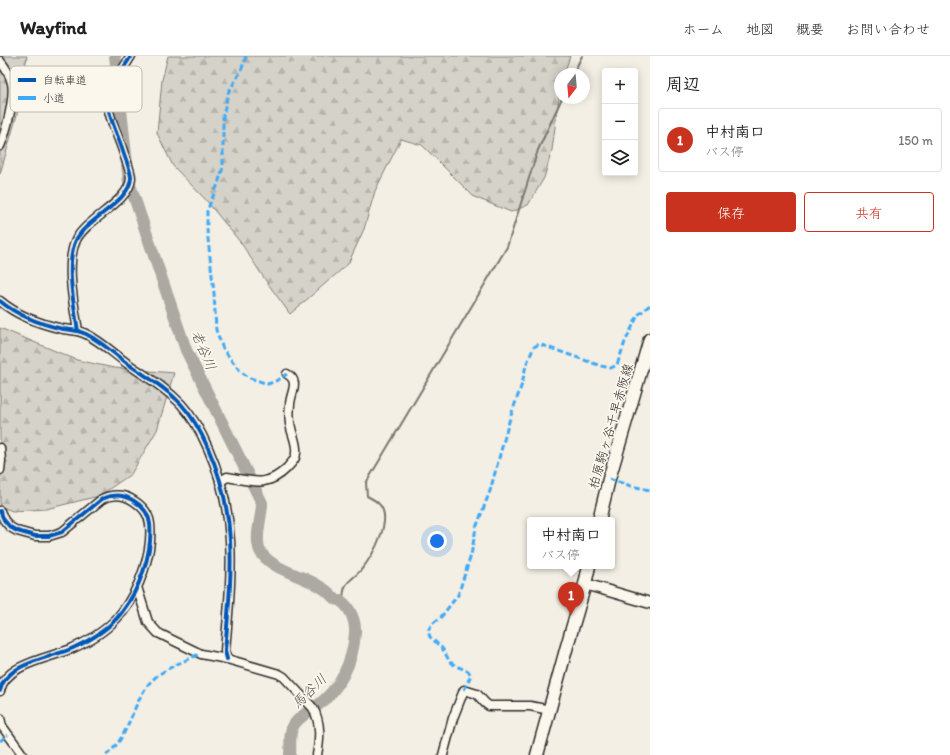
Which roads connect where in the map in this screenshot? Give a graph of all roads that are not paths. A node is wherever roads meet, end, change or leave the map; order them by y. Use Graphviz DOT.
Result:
graph roads {
  1 [pos="131,56"];
  2 [pos="0,61"];
  3 [pos="125,66"];
  4 [pos="10,78"];
  5 [pos="10,110"];
  6 [pos="109,112"];
  7 [pos="0,146"];
  8 [pos="0,301"];
  9 [pos="78,331"];
  10 [pos="650,339"];
  11 [pos="287,374"];
  12 [pos="0,448"];
  13 [pos="0,470"];
  14 [pos="220,482"];
  15 [pos="0,512"];
  16 [pos="600,517"];
  17 [pos="588,569"];
  18 [pos="585,584"];
  19 [pos="137,587"];
  20 [pos="650,603"];
  21 [pos="227,659"];
  22 [pos="0,690"];
  23 [pos="550,710"];
  24 [pos="0,718"];
  25 [pos="23,755"];
  26 [pos="317,755"];
  27 [pos="443,755"];
  28 [pos="537,755"];
  1 -- 3 [label="street"];
  2 -- 4 [label="street"];
  5 -- 7 [label="street"];
  6 -- 9 [label="street"];
  8 -- 9 [label="street"];
  9 -- 14 [label="street"];
  10 -- 16 [label="main road, 柏原駒ヶ谷千早赤阪線"];
  11 -- 14 [label="street"];
  12 -- 13 [label="street"];
  14 -- 21 [label="street"];
  15 -- 19 [label="street"];
  17 -- 18 [label="main road"];
  18 -- 20 [label="street"];
  18 -- 23 [label="main road"];
  19 -- 21 [label="street"];
  19 -- 22 [label="street"];
  21 -- 26 [label="street"];
  23 -- 27 [label="street"];
  23 -- 28 [label="main road"];
  24 -- 25 [label="street"];
}
